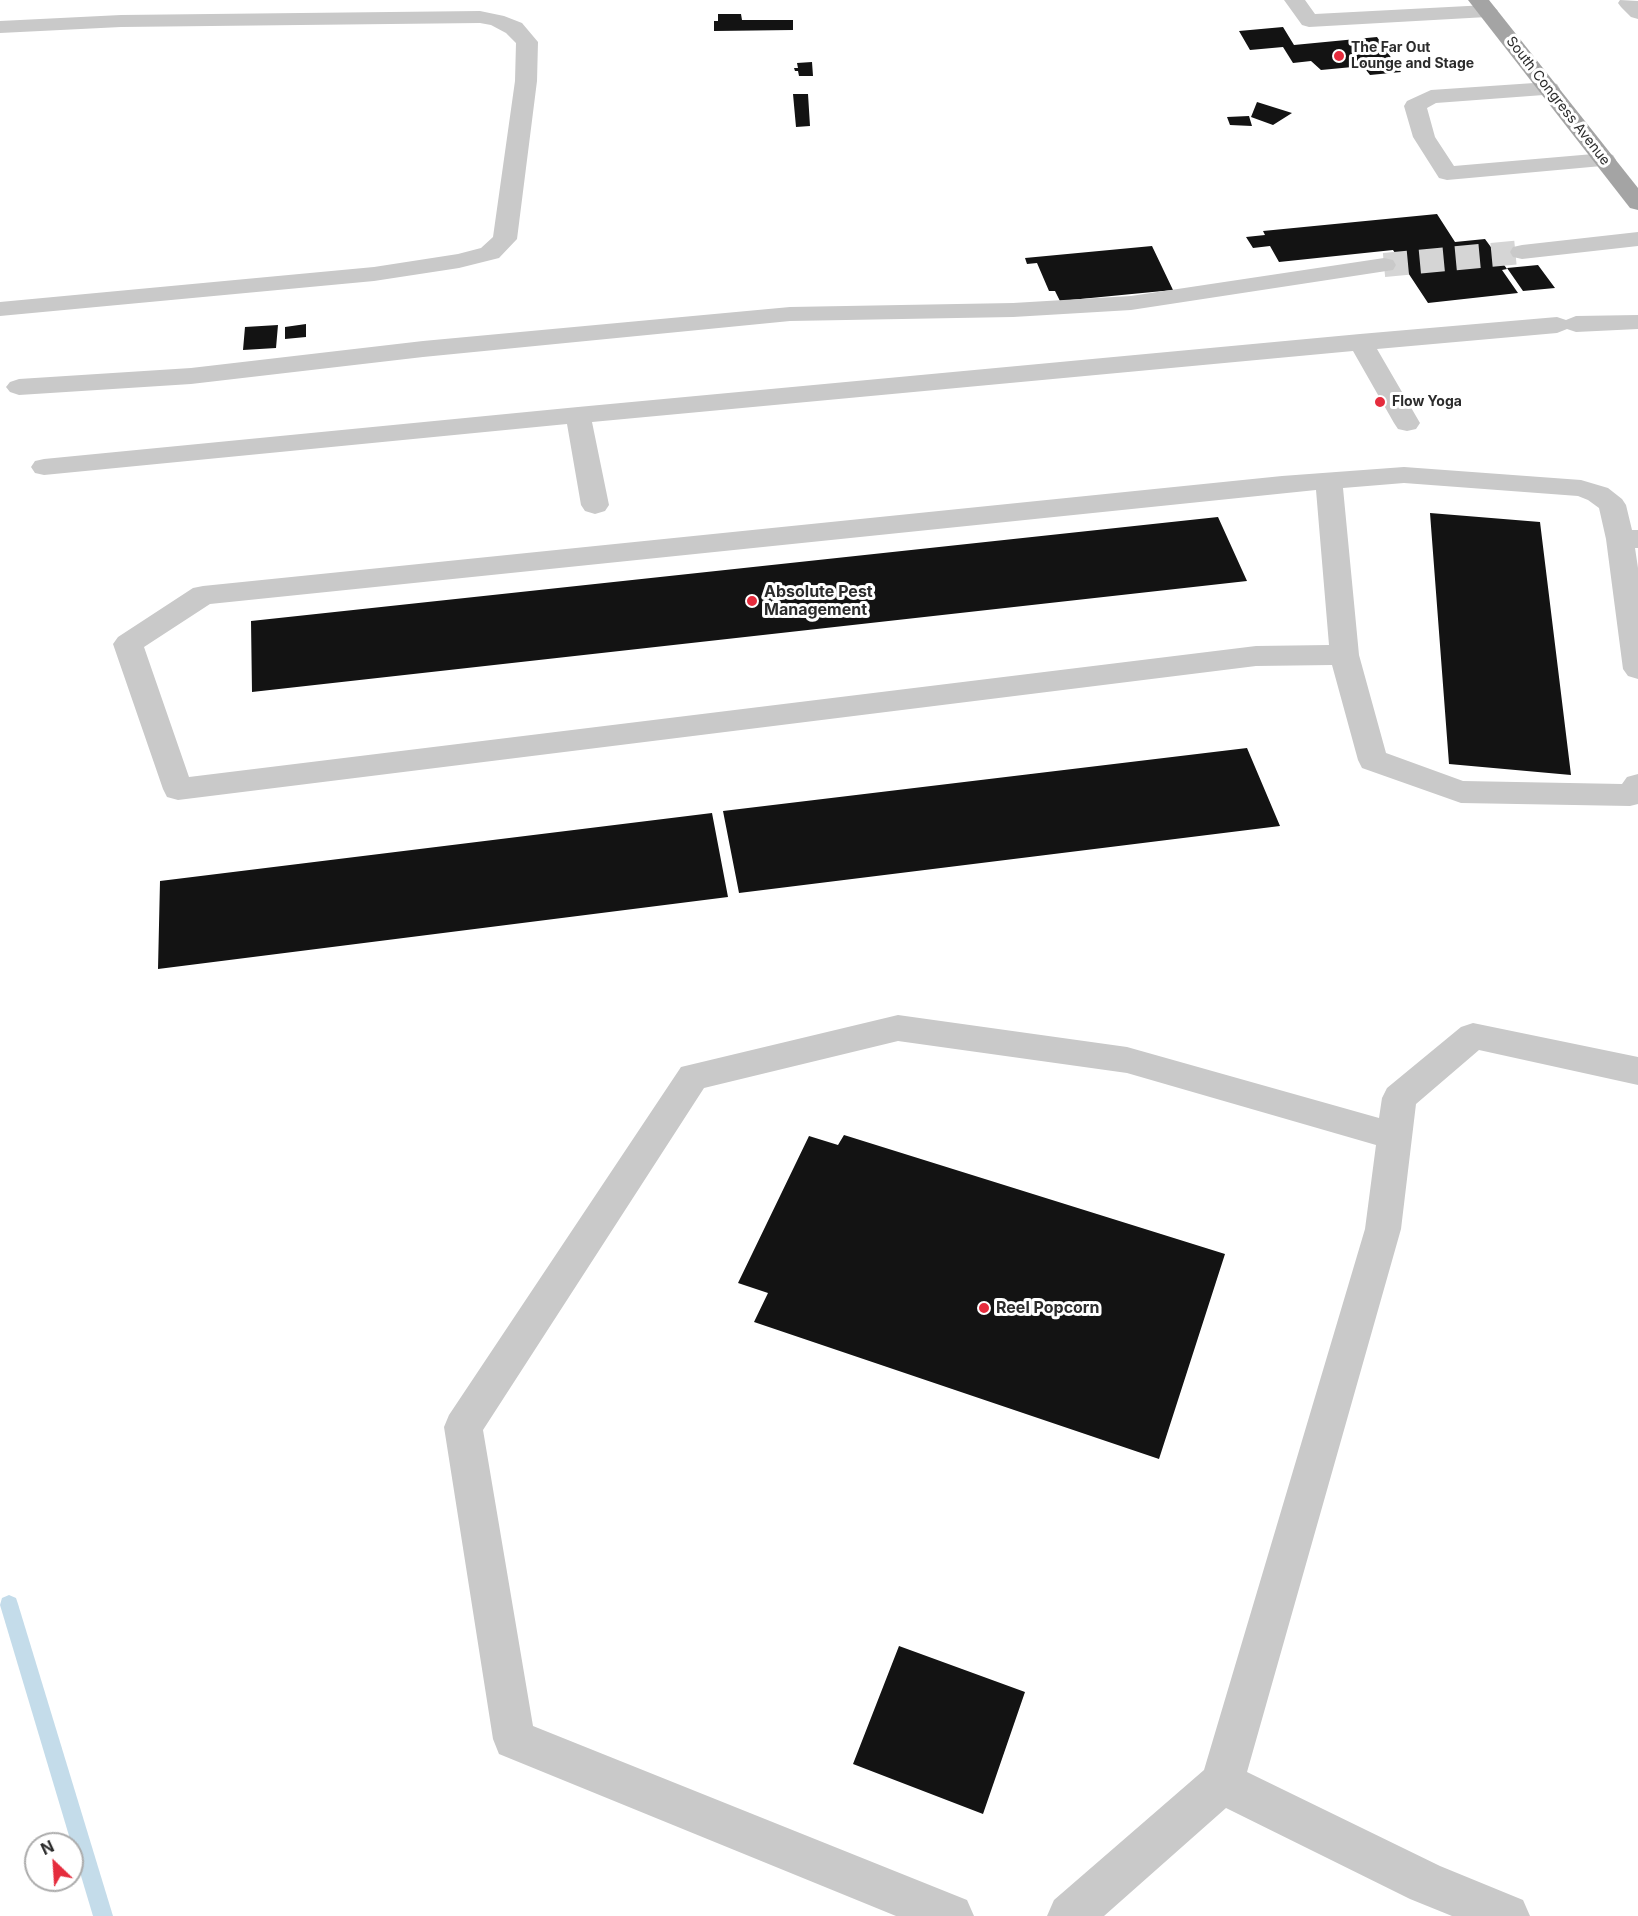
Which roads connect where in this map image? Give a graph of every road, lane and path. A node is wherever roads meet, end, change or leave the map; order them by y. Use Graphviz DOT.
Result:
graph roads {
  1 [pos="1294,0"];
  2 [pos="1482,6"];
  3 [pos="0,27"];
  4 [pos="1549,89"];
  5 [pos="1605,160"];
  6 [pos="1638,203"];
  7 [pos="1638,239"];
  8 [pos="1522,252"];
  9 [pos="1384,265"];
  10 [pos="0,309"];
  11 [pos="1638,322"];
  12 [pos="1360,342"];
  13 [pos="19,387"];
  14 [pos="579,415"];
  15 [pos="1407,423"];
  16 [pos="44,467"];
  17 [pos="1329,482"];
  18 [pos="595,505"];
  19 [pos="1629,539"];
  20 [pos="1344,655"];
  21 [pos="1638,669"];
  22 [pos="1638,785"];
  23 [pos="1638,1071"];
  24 [pos="1394,1136"];
  25 [pos="1222,1783"];
  26 [pos="951,1916"];
  27 [pos="1070,1916"];
  28 [pos="1507,1916"];
  1 -- 2 [label="lane"];
  2 -- 4 [label="main road, South Congress Avenue"];
  3 -- 10 [label="lane"];
  4 -- 5 [label="main road, South Congress Avenue"];
  4 -- 5 [label="lane"];
  5 -- 6 [label="main road, South Congress Avenue"];
  7 -- 8 [label="lane"];
  9 -- 13 [label="lane"];
  11 -- 12 [label="lane"];
  12 -- 14 [label="lane"];
  12 -- 15 [label="lane"];
  14 -- 16 [label="lane"];
  14 -- 18 [label="lane"];
  17 -- 19 [label="lane"];
  17 -- 20 [label="lane"];
  17 -- 20 [label="lane"];
  19 -- 21 [label="lane"];
  20 -- 22 [label="lane"];
  23 -- 24 [label="lane"];
  24 -- 25 [label="lane"];
  24 -- 26 [label="lane"];
  25 -- 27 [label="lane"];
  25 -- 28 [label="lane"];
}
